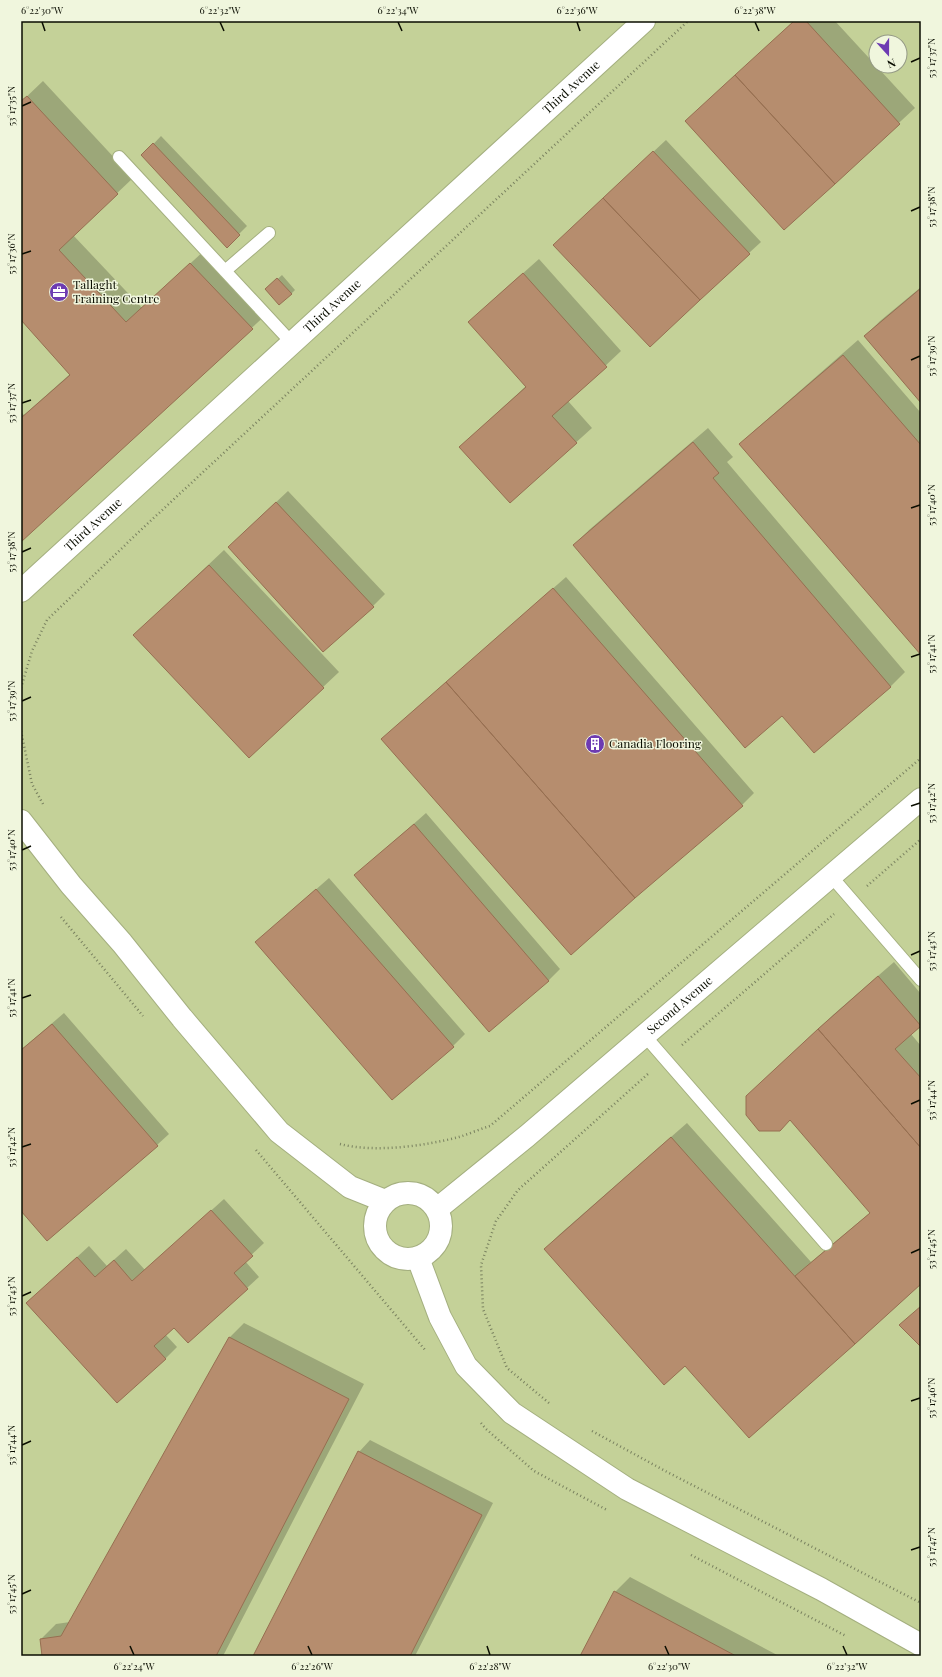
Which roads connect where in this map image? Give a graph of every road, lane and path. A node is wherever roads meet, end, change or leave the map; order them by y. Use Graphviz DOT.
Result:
graph roads {
  1 [pos="644,21"];
  2 [pos="688,21"];
  3 [pos="119,157"];
  4 [pos="269,233"];
  5 [pos="225,271"];
  6 [pos="292,343"];
  7 [pos="21,591"];
  8 [pos="21,688"];
  9 [pos="21,731"];
  10 [pos="921,758"];
  11 [pos="921,799"];
  12 [pos="46,809"];
  13 [pos="21,821"];
  14 [pos="921,839"];
  15 [pos="831,876"];
  16 [pos="851,899"];
  17 [pos="921,980"];
  18 [pos="645,1036"];
  19 [pos="665,1059"];
  20 [pos="336,1142"];
  21 [pos="385,1201"];
  22 [pos="437,1209"];
  23 [pos="826,1244"];
  24 [pos="418,1258"];
  25 [pos="553,1406"];
  26 [pos="590,1430"];
  27 [pos="921,1603"];
  28 [pos="921,1645"];
  1 -- 6 [label="street, Third Avenue"];
  2 -- 8 [label="path"];
  3 -- 5 [label="lane"];
  4 -- 5 [label="lane"];
  5 -- 6 [label="lane"];
  6 -- 7 [label="street, Third Avenue"];
  9 -- 12 [label="path"];
  10 -- 20 [label="path"];
  11 -- 15 [label="street, Second Avenue"];
  13 -- 21 [label="street"];
  14 -- 16 [label="path"];
  15 -- 16 [label="lane"];
  15 -- 18 [label="street, Second Avenue"];
  16 -- 17 [label="lane"];
  16 -- 19 [label="path"];
  18 -- 19 [label="lane"];
  18 -- 22 [label="street, Second Avenue"];
  19 -- 23 [label="lane"];
  19 -- 25 [label="path"];
  21 -- 22 [label="street"];
  21 -- 24 [label="street"];
  22 -- 24 [label="street"];
  24 -- 28 [label="street"];
  26 -- 27 [label="path"];
}
